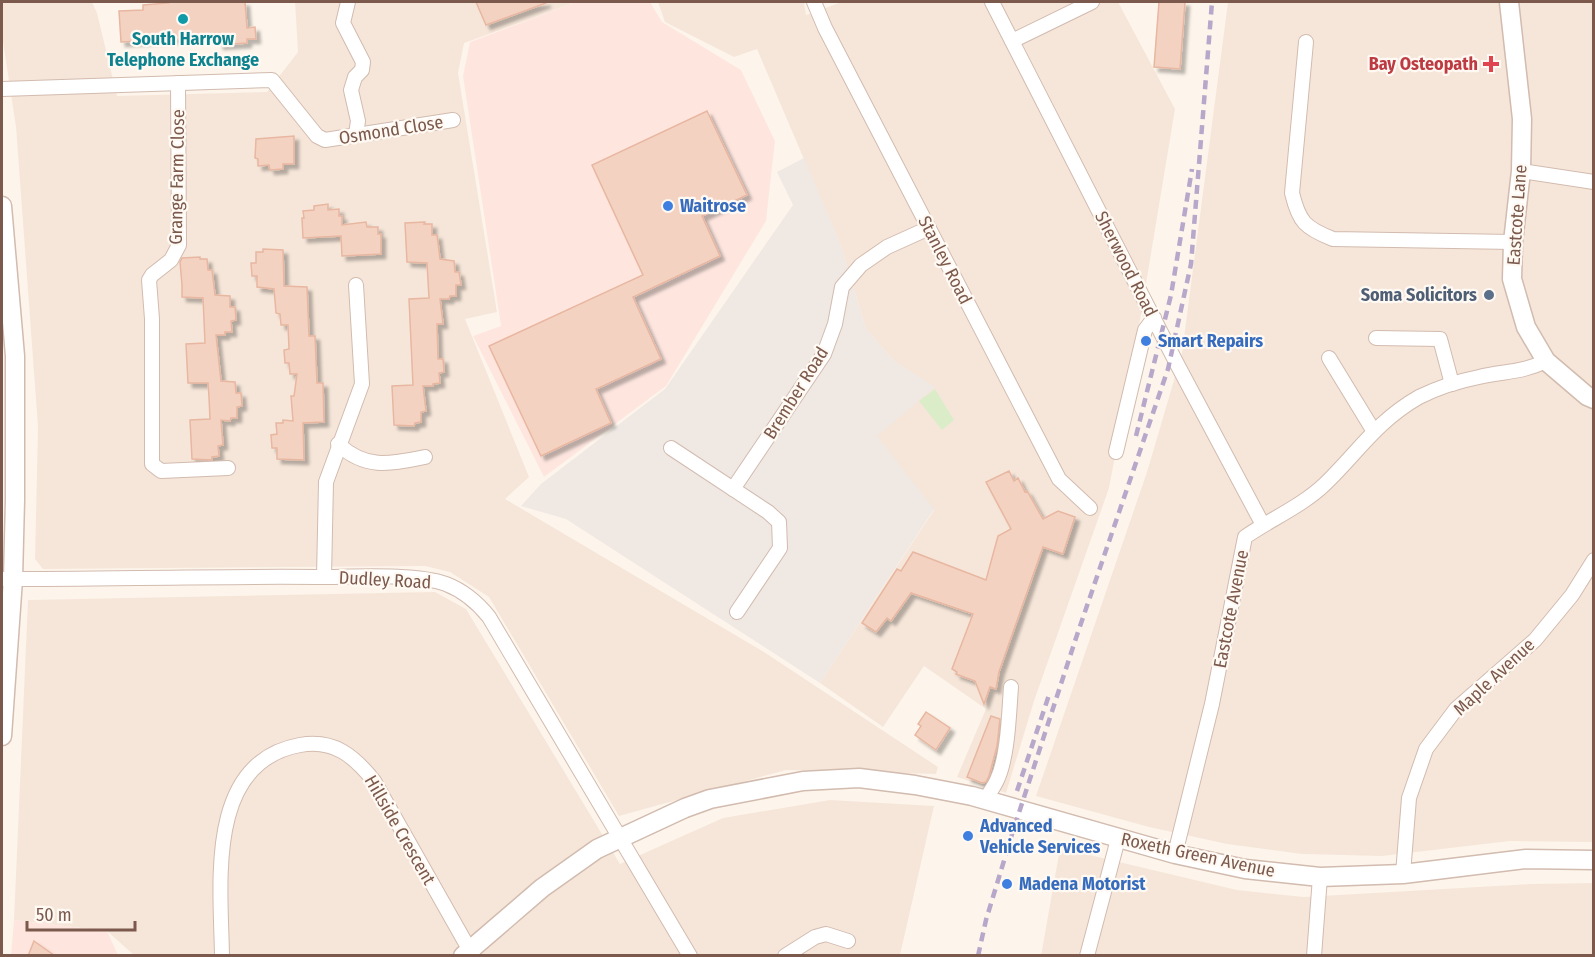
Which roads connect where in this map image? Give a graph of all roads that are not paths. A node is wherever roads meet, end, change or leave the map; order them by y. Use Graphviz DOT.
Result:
graph roads {
  1 [pos="348,2"];
  2 [pos="814,2"];
  3 [pos="992,2"];
  4 [pos="1092,2"];
  5 [pos="1509,2"];
  6 [pos="1012,41"];
  7 [pos="1306,42"];
  8 [pos="178,83"];
  9 [pos="2,89"];
  10 [pos="453,120"];
  11 [pos="356,134"];
  12 [pos="1521,171"];
  13 [pos="1593,182"];
  14 [pos="2,206"];
  15 [pos="2,213"];
  16 [pos="929,228"];
  17 [pos="1512,242"];
  18 [pos="356,285"];
  19 [pos="1154,318"];
  20 [pos="1376,338"];
  21 [pos="8,356"];
  22 [pos="1329,358"];
  23 [pos="1546,361"];
  24 [pos="1452,384"];
  25 [pos="1593,399"];
  26 [pos="1373,430"];
  27 [pos="338,444"];
  28 [pos="671,448"];
  29 [pos="1116,452"];
  30 [pos="425,458"];
  31 [pos="228,468"];
  32 [pos="733,489"];
  33 [pos="1090,508"];
  34 [pos="1263,525"];
  35 [pos="1593,560"];
  36 [pos="324,577"];
  37 [pos="7,579"];
  38 [pos="737,612"];
  39 [pos="1011,687"];
  40 [pos="2,736"];
  41 [pos="985,800"];
  42 [pos="619,838"];
  43 [pos="1118,839"];
  44 [pos="1175,854"];
  45 [pos="1593,860"];
  46 [pos="1403,874"];
  47 [pos="1320,877"];
  48 [pos="848,941"];
  49 [pos="469,954"];
  50 [pos="222,956"];
  51 [pos="690,956"];
  52 [pos="785,956"];
  53 [pos="1087,956"];
  54 [pos="1314,956"];
  1 -- 11 [label="street"];
  2 -- 16 [label="street, Stanley Road"];
  3 -- 6 [label="street, Sherwood Road"];
  4 -- 6 [label="street"];
  5 -- 12 [label="street, Eastcote Lane"];
  6 -- 19 [label="street, Sherwood Road"];
  7 -- 17 [label="street"];
  8 -- 9 [label="street, Grange Farm Close"];
  8 -- 11 [label="street, Osmond Close"];
  8 -- 31 [label="street, Grange Farm Close"];
  10 -- 11 [label="street, Osmond Close"];
  12 -- 13 [label="street"];
  12 -- 17 [label="street, Eastcote Lane"];
  14 -- 15 [label="street"];
  15 -- 21 [label="street"];
  16 -- 32 [label="street, Brember Road"];
  16 -- 33 [label="street, Stanley Road"];
  17 -- 23 [label="street, Eastcote Lane"];
  18 -- 27 [label="street"];
  19 -- 29 [label="street"];
  19 -- 34 [label="street, Sherwood Road"];
  20 -- 24 [label="street"];
  21 -- 37 [label="street"];
  22 -- 26 [label="street"];
  23 -- 24 [label="street, Eastcote Avenue"];
  23 -- 25 [label="street, Eastcote Lane"];
  24 -- 26 [label="street, Eastcote Avenue"];
  26 -- 34 [label="street, Eastcote Avenue"];
  27 -- 30 [label="street"];
  27 -- 36 [label="street"];
  28 -- 32 [label="street"];
  32 -- 38 [label="street"];
  34 -- 44 [label="street, Eastcote Avenue"];
  35 -- 46 [label="street, Maple Avenue"];
  36 -- 37 [label="street, Dudley Road"];
  36 -- 42 [label="street, Dudley Road"];
  37 -- 40 [label="street"];
  39 -- 41 [label="street"];
  41 -- 42 [label="street, Roxeth Green Avenue"];
  41 -- 43 [label="street, Roxeth Green Avenue"];
  42 -- 49 [label="street, Roxeth Green Avenue"];
  42 -- 51 [label="street, Dudley Road"];
  43 -- 44 [label="street, Roxeth Green Avenue"];
  43 -- 53 [label="street"];
  44 -- 47 [label="street, Roxeth Green Avenue"];
  45 -- 46 [label="street, Roxeth Green Avenue"];
  46 -- 47 [label="street, Roxeth Green Avenue"];
  47 -- 54 [label="street"];
  48 -- 52 [label="street"];
  49 -- 50 [label="street, Hillside Crescent"];
}
